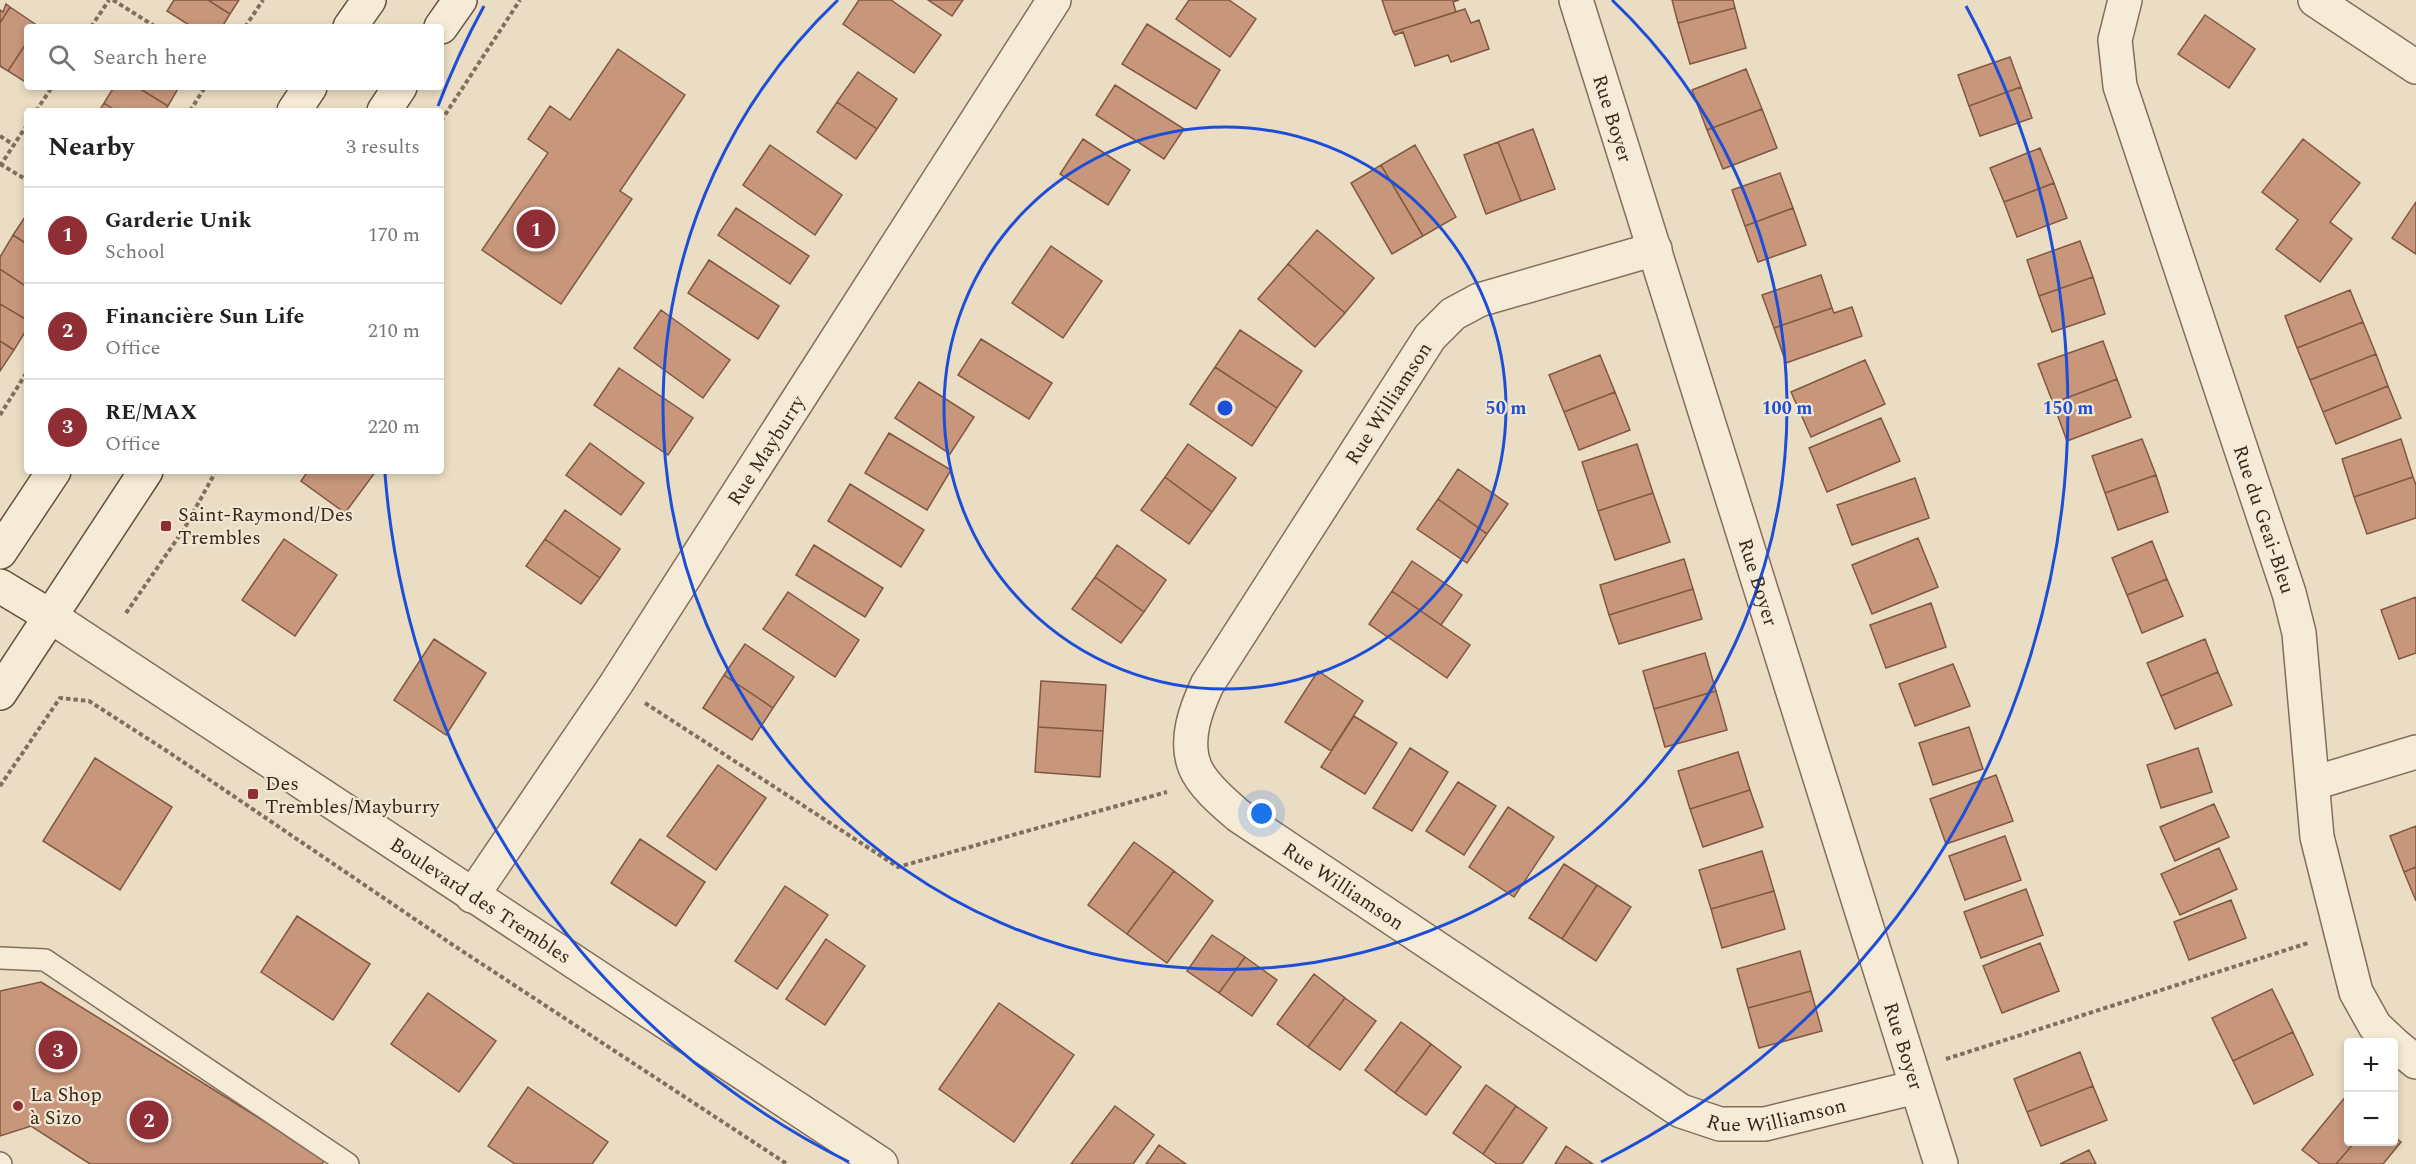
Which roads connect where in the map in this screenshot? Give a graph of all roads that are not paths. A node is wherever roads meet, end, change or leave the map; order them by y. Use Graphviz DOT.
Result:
graph roads {
  1 [pos="369,0"];
  2 [pos="460,0"];
  3 [pos="1054,0"];
  4 [pos="1576,0"];
  5 [pos="2125,0"];
  6 [pos="2315,0"];
  7 [pos="352,24"];
  8 [pos="443,24"];
  9 [pos="2416,66"];
  10 [pos="308,90"];
  11 [pos="398,90"];
  12 [pos="296,108"];
  13 [pos="386,108"];
  14 [pos="1655,249"];
  15 [pos="52,474"];
  16 [pos="144,474"];
  17 [pos="0,552"];
  18 [pos="0,585"];
  19 [pos="50,616"];
  20 [pos="0,693"];
  21 [pos="2416,752"];
  22 [pos="2314,783"];
  23 [pos="472,896"];
  24 [pos="0,958"];
  25 [pos="2388,1038"];
  26 [pos="2398,1047"];
  27 [pos="2416,1062"];
  28 [pos="1914,1077"];
  29 [pos="348,1164"];
  30 [pos="881,1164"];
  31 [pos="1941,1164"];
  1 -- 7 [label="street"];
  2 -- 8 [label="street"];
  3 -- 23 [label="street, Rue Mayburry"];
  4 -- 14 [label="street, Rue Boyer"];
  5 -- 22 [label="street, Rue du Geai-Bleu"];
  6 -- 9 [label="street"];
  10 -- 12 [label="street"];
  11 -- 13 [label="street"];
  14 -- 28 [label="street, Rue Boyer"];
  14 -- 28 [label="street, Rue Williamson"];
  15 -- 17 [label="street"];
  16 -- 19 [label="street"];
  18 -- 19 [label="street, Boulevard des Trembles"];
  19 -- 20 [label="street"];
  19 -- 23 [label="street, Boulevard des Trembles"];
  21 -- 22 [label="street"];
  22 -- 25 [label="street, Rue du Geai-Bleu"];
  23 -- 30 [label="street, Boulevard des Trembles"];
  24 -- 29 [label="lane"];
  26 -- 27 [label="street, Rue du Geai-Bleu"];
  28 -- 31 [label="street, Rue Boyer"];
}
